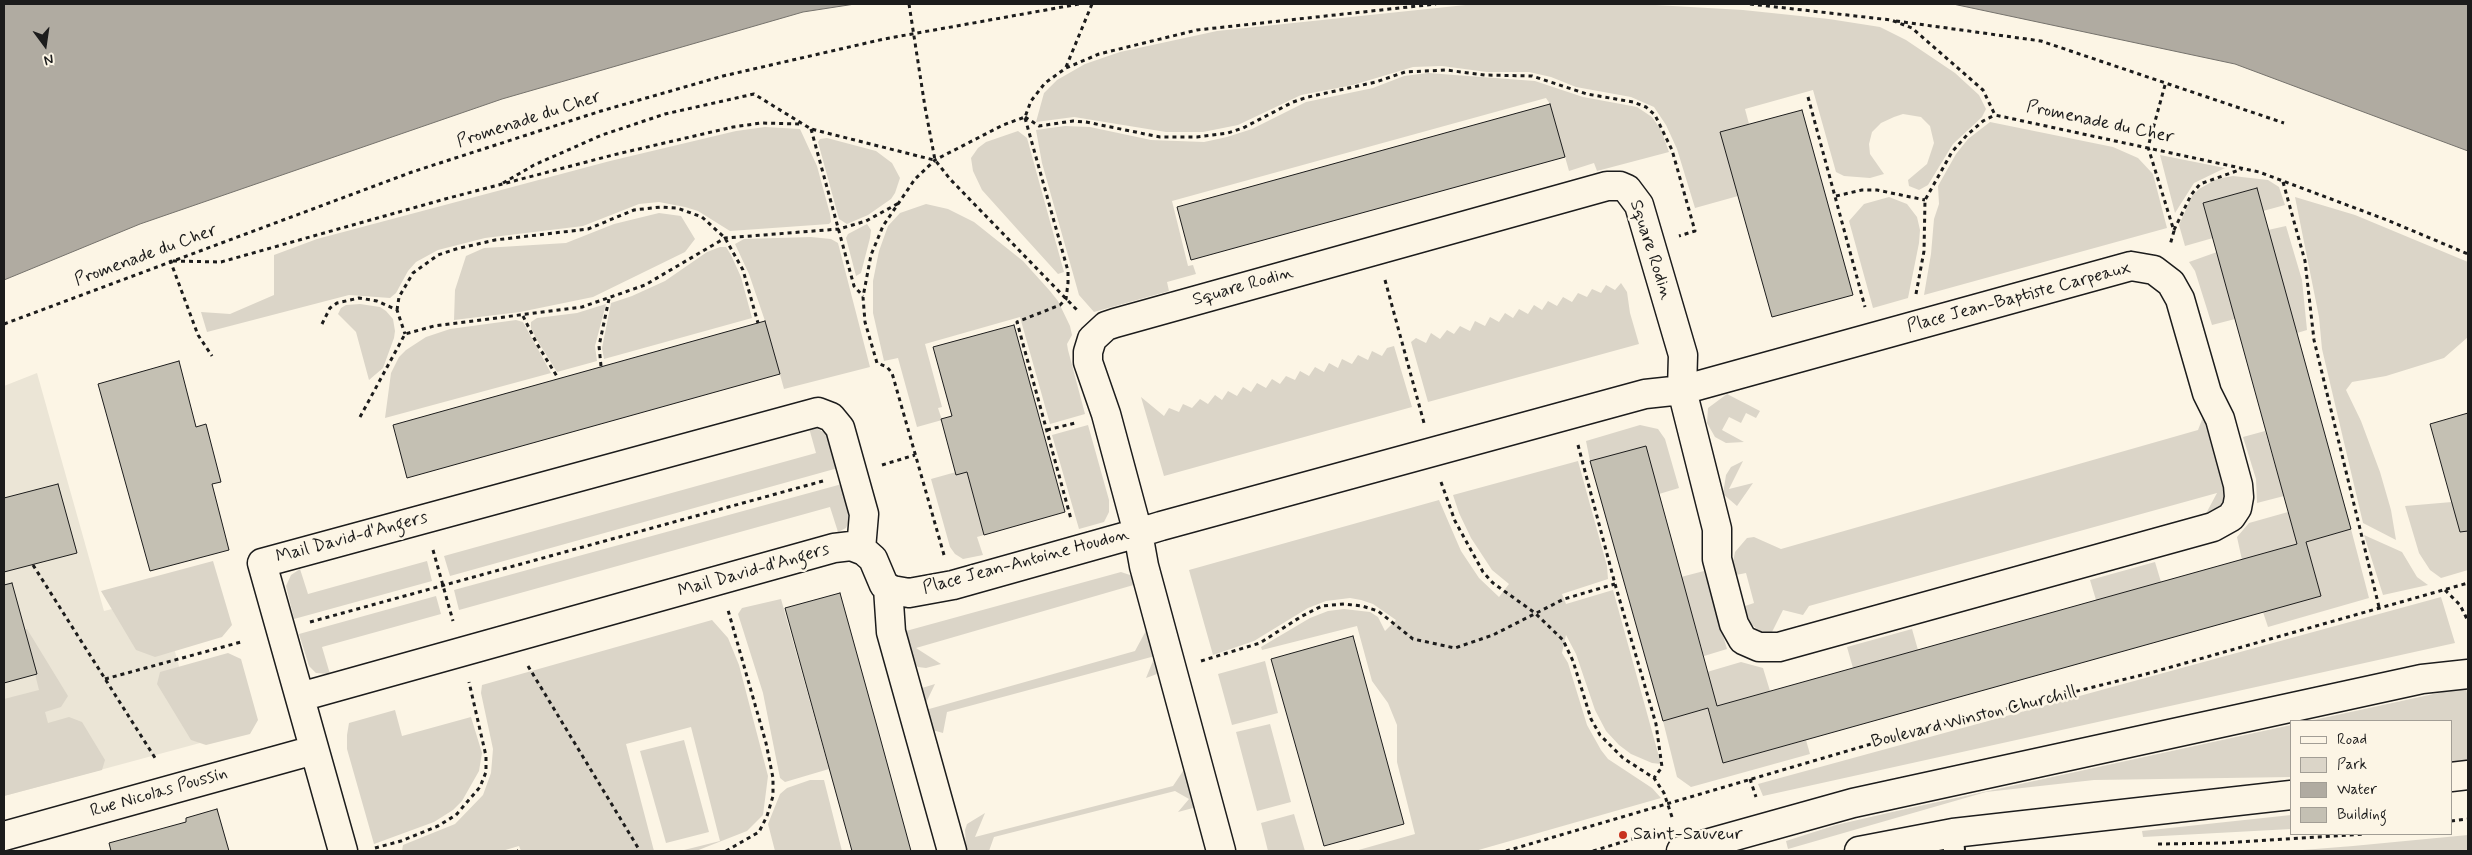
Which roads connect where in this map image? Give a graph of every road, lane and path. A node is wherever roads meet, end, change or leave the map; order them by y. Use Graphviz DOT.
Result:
graph roads {
  1 [pos="908,4"];
  2 [pos="1079,4"];
  3 [pos="1092,4"];
  4 [pos="1436,4"];
  5 [pos="1750,4"];
  6 [pos="1891,20"];
  7 [pos="1066,68"];
  8 [pos="2165,85"];
  9 [pos="1808,97"];
  10 [pos="1995,115"];
  11 [pos="1025,117"];
  12 [pos="2284,123"];
  13 [pos="800,124"];
  14 [pos="811,129"];
  15 [pos="2148,147"];
  16 [pos="934,160"];
  17 [pos="2243,169"];
  18 [pos="2284,182"];
  19 [pos="498,186"];
  20 [pos="1836,196"];
  21 [pos="1926,200"];
  22 [pos="899,203"];
  23 [pos="839,229"];
  24 [pos="2174,230"];
  25 [pos="725,238"];
  26 [pos="1651,245"];
  27 [pos="1378,250"];
  28 [pos="2468,254"];
  29 [pos="170,260"];
  30 [pos="2164,276"];
  31 [pos="863,296"];
  32 [pos="609,298"];
  33 [pos="1066,299"];
  34 [pos="397,310"];
  35 [pos="523,316"];
  36 [pos="758,323"];
  37 [pos="4,324"];
  38 [pos="322,324"];
  39 [pos="1909,327"];
  40 [pos="1098,331"];
  41 [pos="405,334"];
  42 [pos="1872,337"];
  43 [pos="212,356"];
  44 [pos="601,366"];
  45 [pos="558,378"];
  46 [pos="1682,390"];
  47 [pos="1572,414"];
  48 [pos="360,417"];
  49 [pos="1432,452"];
  50 [pos="915,455"];
  51 [pos="877,466"];
  52 [pos="831,479"];
  53 [pos="424,518"];
  54 [pos="1138,532"];
  55 [pos="861,549"];
  56 [pos="1079,549"];
  57 [pos="33,565"];
  58 [pos="720,581"];
  59 [pos="2468,583"];
  60 [pos="953,584"];
  61 [pos="1615,584"];
  62 [pos="442,586"];
  63 [pos="888,588"];
  64 [pos="2444,590"];
  65 [pos="2379,607"];
  66 [pos="1535,613"];
  67 [pos="2468,621"];
  68 [pos="307,623"];
  69 [pos="455,628"];
  70 [pos="511,639"];
  71 [pos="241,642"];
  72 [pos="1198,662"];
  73 [pos="468,674"];
  74 [pos="2468,674"];
  75 [pos="105,679"];
  76 [pos="300,697"];
  77 [pos="314,750"];
  78 [pos="159,763"];
  79 [pos="2468,775"];
  80 [pos="2452,777"];
  81 [pos="1654,778"];
  82 [pos="2290,795"];
  83 [pos="1668,803"];
  84 [pos="2468,819"];
  85 [pos="2452,821"];
  86 [pos="2349,835"];
  87 [pos="4,836"];
  88 [pos="1678,839"];
  89 [pos="1953,842"];
  90 [pos="2156,844"];
  91 [pos="371,849"];
  92 [pos="343,851"];
  93 [pos="640,851"];
  94 [pos="726,851"];
  95 [pos="952,851"];
  96 [pos="1221,851"];
  97 [pos="1506,851"];
  98 [pos="1859,851"];
  1 -- 16 [label="path, bridge"];
  2 -- 29 [label="path, Promenade du Cher"];
  3 -- 7 [label="path"];
  4 -- 7 [label="path"];
  5 -- 6 [label="path"];
  6 -- 8 [label="path"];
  6 -- 10 [label="path"];
  7 -- 11 [label="path"];
  8 -- 12 [label="path"];
  8 -- 15 [label="path"];
  9 -- 20 [label="path"];
  10 -- 15 [label="path, Promenade du Cher"];
  10 -- 21 [label="path"];
  11 -- 16 [label="path"];
  11 -- 26 [label="path"];
  11 -- 33 [label="path"];
  13 -- 14 [label="path"];
  13 -- 19 [label="path"];
  13 -- 19 [label="path"];
  14 -- 16 [label="path"];
  14 -- 23 [label="path"];
  15 -- 17 [label="path, Promenade du Cher"];
  15 -- 24 [label="path"];
  16 -- 22 [label="path"];
  16 -- 33 [label="path"];
  17 -- 18 [label="path, Promenade du Cher"];
  17 -- 24 [label="path"];
  18 -- 28 [label="path, Promenade du Cher"];
  18 -- 65 [label="path"];
  19 -- 29 [label="path"];
  20 -- 21 [label="path"];
  20 -- 42 [label="path"];
  21 -- 39 [label="path"];
  22 -- 23 [label="path"];
  22 -- 31 [label="path"];
  23 -- 25 [label="path"];
  23 -- 31 [label="path"];
  24 -- 30 [label="path"];
  25 -- 32 [label="path"];
  25 -- 34 [label="path"];
  25 -- 36 [label="path"];
  26 -- 27 [label="street, Square Rodin"];
  26 -- 46 [label="street, Square Rodin"];
  27 -- 40 [label="street, Square Rodin"];
  27 -- 49 [label="path"];
  29 -- 37 [label="path, Promenade du Cher"];
  29 -- 43 [label="path"];
  30 -- 39 [label="street, Place Jean-Baptiste Carpeaux"];
  30 -- 46 [label="street"];
  31 -- 50 [label="path"];
  32 -- 35 [label="path"];
  32 -- 44 [label="path"];
  33 -- 40 [label="path"];
  33 -- 56 [label="path"];
  34 -- 38 [label="path"];
  34 -- 41 [label="path"];
  35 -- 41 [label="path"];
  35 -- 45 [label="path"];
  39 -- 42 [label="street, Place Jean-Baptiste Carpeaux"];
  40 -- 54 [label="street"];
  41 -- 48 [label="path"];
  42 -- 46 [label="street, Place Jean-Baptiste Carpeaux"];
  46 -- 47 [label="street"];
  47 -- 49 [label="street"];
  47 -- 61 [label="path"];
  49 -- 54 [label="street"];
  49 -- 66 [label="path"];
  50 -- 51 [label="path"];
  50 -- 60 [label="path"];
  52 -- 62 [label="path"];
  53 -- 55 [label="street, Mail David-d'Angers"];
  53 -- 62 [label="path"];
  53 -- 76 [label="street, Mail David-d'Angers"];
  54 -- 56 [label="street, Place Jean-Antoine Houdon"];
  54 -- 96 [label="street, Place Jean-Antoine Houdon"];
  55 -- 58 [label="street, Mail David-d'Angers"];
  55 -- 63 [label="street"];
  56 -- 60 [label="street, Place Jean-Antoine Houdon"];
  57 -- 75 [label="path"];
  58 -- 70 [label="street, Mail David-d'Angers"];
  58 -- 94 [label="path"];
  59 -- 64 [label="path, Boulevard Winston Churchill"];
  60 -- 63 [label="street, Place Jean-Antoine Houdon"];
  61 -- 66 [label="path"];
  61 -- 81 [label="path"];
  62 -- 68 [label="path"];
  62 -- 69 [label="path"];
  63 -- 95 [label="street"];
  64 -- 65 [label="path, Boulevard Winston Churchill"];
  64 -- 67 [label="path"];
  65 -- 83 [label="path, Boulevard Winston Churchill"];
  66 -- 72 [label="path"];
  66 -- 81 [label="path"];
  70 -- 76 [label="street, Mail David-d'Angers"];
  70 -- 93 [label="path"];
  71 -- 75 [label="path"];
  73 -- 91 [label="path"];
  74 -- 88 [label="street"];
  75 -- 78 [label="path"];
  76 -- 77 [label="street"];
  77 -- 87 [label="street, Rue Nicolas Poussin"];
  77 -- 92 [label="street"];
  79 -- 80 [label="street"];
  81 -- 83 [label="path"];
  82 -- 89 [label="street"];
  83 -- 88 [label="path"];
  83 -- 97 [label="path, Boulevard Winston Churchill"];
  84 -- 85 [label="path"];
  86 -- 90 [label="path"];
  89 -- 98 [label="street"];
}
